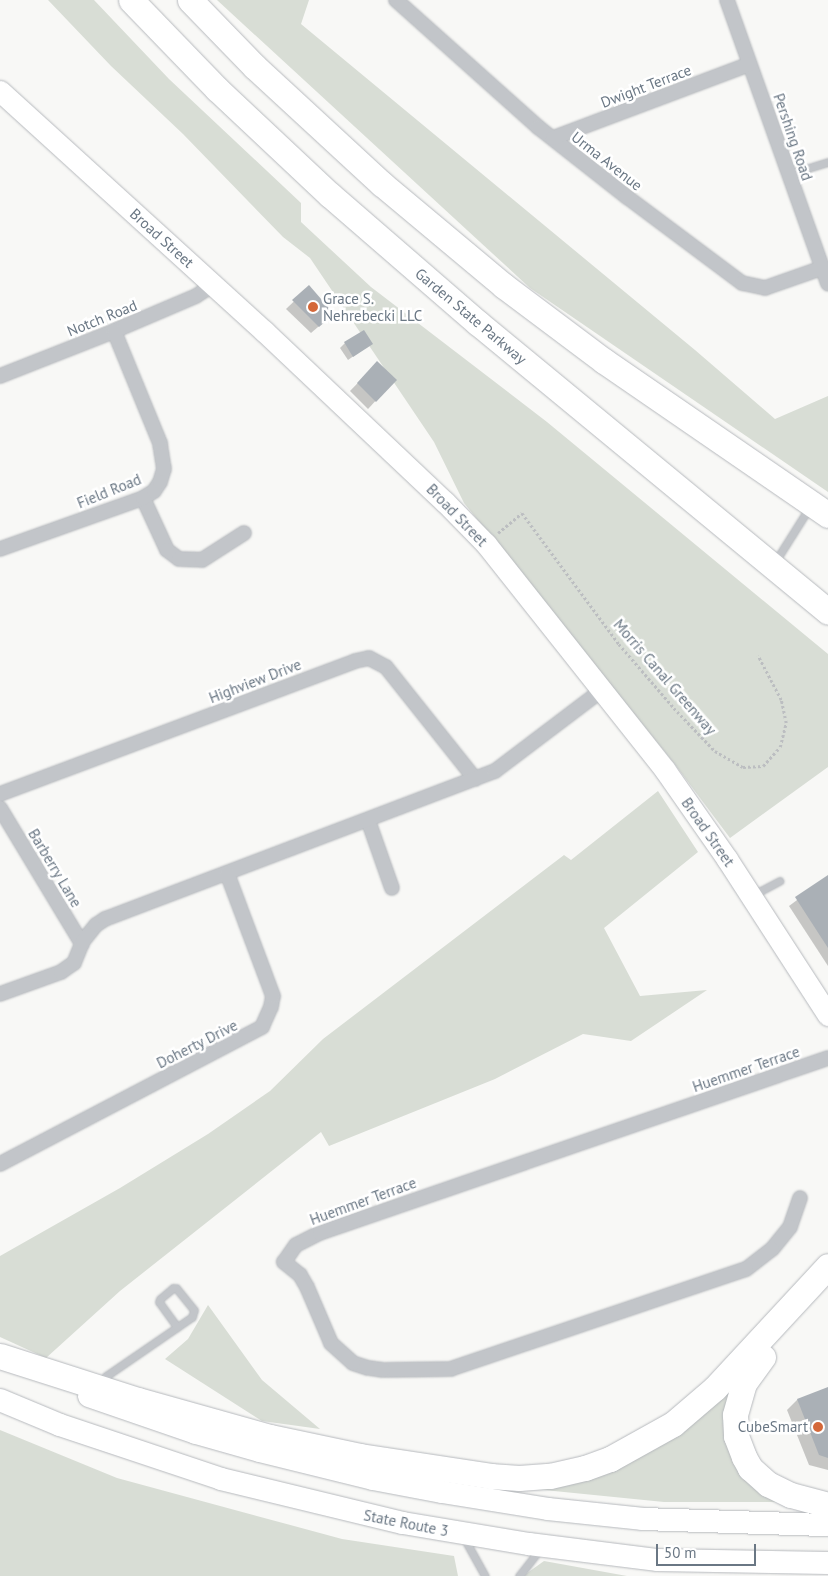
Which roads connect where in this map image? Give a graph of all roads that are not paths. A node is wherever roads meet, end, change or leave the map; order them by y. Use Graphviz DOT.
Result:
graph roads {
  1 [pos="131,0"];
  2 [pos="190,0"];
  3 [pos="396,0"];
  4 [pos="727,0"];
  5 [pos="750,64"];
  6 [pos="3,98"];
  7 [pos="553,138"];
  8 [pos="828,162"];
  9 [pos="789,174"];
  10 [pos="822,268"];
  11 [pos="828,284"];
  12 [pos="213,285"];
  13 [pos="114,331"];
  14 [pos="0,376"];
  15 [pos="142,498"];
  16 [pos="820,510"];
  17 [pos="244,534"];
  18 [pos="0,549"];
  19 [pos="773,567"];
  20 [pos="828,612"];
  21 [pos="602,690"];
  22 [pos="476,779"];
  23 [pos="0,794"];
  24 [pos="0,808"];
  25 [pos="368,820"];
  26 [pos="227,873"];
  27 [pos="779,881"];
  28 [pos="392,888"];
  29 [pos="751,896"];
  30 [pos="82,944"];
  31 [pos="0,994"];
  32 [pos="828,1016"];
  33 [pos="828,1058"];
  34 [pos="0,1164"];
  35 [pos="800,1198"];
  36 [pos="828,1266"];
  37 [pos="828,1285"];
  38 [pos="177,1327"];
  39 [pos="0,1356"];
  40 [pos="0,1362"];
  41 [pos="100,1387"];
  42 [pos="0,1400"];
  43 [pos="828,1505"];
  44 [pos="828,1525"];
  45 [pos="461,1534"];
  46 [pos="542,1546"];
  47 [pos="658,1560"];
  48 [pos="828,1563"];
  49 [pos="485,1576"];
  50 [pos="518,1576"];
  51 [pos="724,1576"];
  1 -- 19 [label="highway, Garden State Parkway"];
  2 -- 16 [label="highway"];
  3 -- 7 [label="street, Urma Avenue"];
  4 -- 5 [label="street, Pershing Road"];
  5 -- 7 [label="street, Dwight Terrace"];
  5 -- 9 [label="street, Pershing Road"];
  6 -- 12 [label="main road, Broad Street"];
  7 -- 10 [label="street, Urma Avenue"];
  8 -- 9 [label="lane"];
  9 -- 10 [label="street, Pershing Road"];
  10 -- 11 [label="street, Pershing Road"];
  12 -- 13 [label="street, Notch Road"];
  12 -- 21 [label="main road, Broad Street"];
  13 -- 14 [label="street, Notch Road"];
  13 -- 15 [label="street, Field Road"];
  15 -- 17 [label="street"];
  15 -- 18 [label="street, Field Road"];
  16 -- 19 [label="lane"];
  19 -- 20 [label="highway, Garden State Parkway"];
  21 -- 22 [label="street"];
  21 -- 29 [label="main road, Broad Street"];
  22 -- 23 [label="street, Highview Drive"];
  22 -- 25 [label="street"];
  24 -- 30 [label="street, Barberry Lane"];
  25 -- 26 [label="street"];
  25 -- 28 [label="street"];
  26 -- 30 [label="street"];
  26 -- 34 [label="street, Doherty Drive"];
  27 -- 29 [label="lane"];
  29 -- 32 [label="main road, Broad Street"];
  30 -- 31 [label="street"];
  33 -- 35 [label="street, Huemmer Terrace"];
  36 -- 41 [label="highway"];
  37 -- 43 [label="highway"];
  38 -- 38 [label="lane"];
  38 -- 41 [label="lane"];
  39 -- 41 [label="highway"];
  40 -- 44 [label="highway"];
  42 -- 45 [label="highway, State Route 3"];
  45 -- 46 [label="highway, State Route 3"];
  45 -- 49 [label="lane"];
  46 -- 47 [label="highway, State Route 3"];
  46 -- 50 [label="lane"];
  47 -- 48 [label="highway, State Route 3"];
  47 -- 51 [label="highway"];
}
